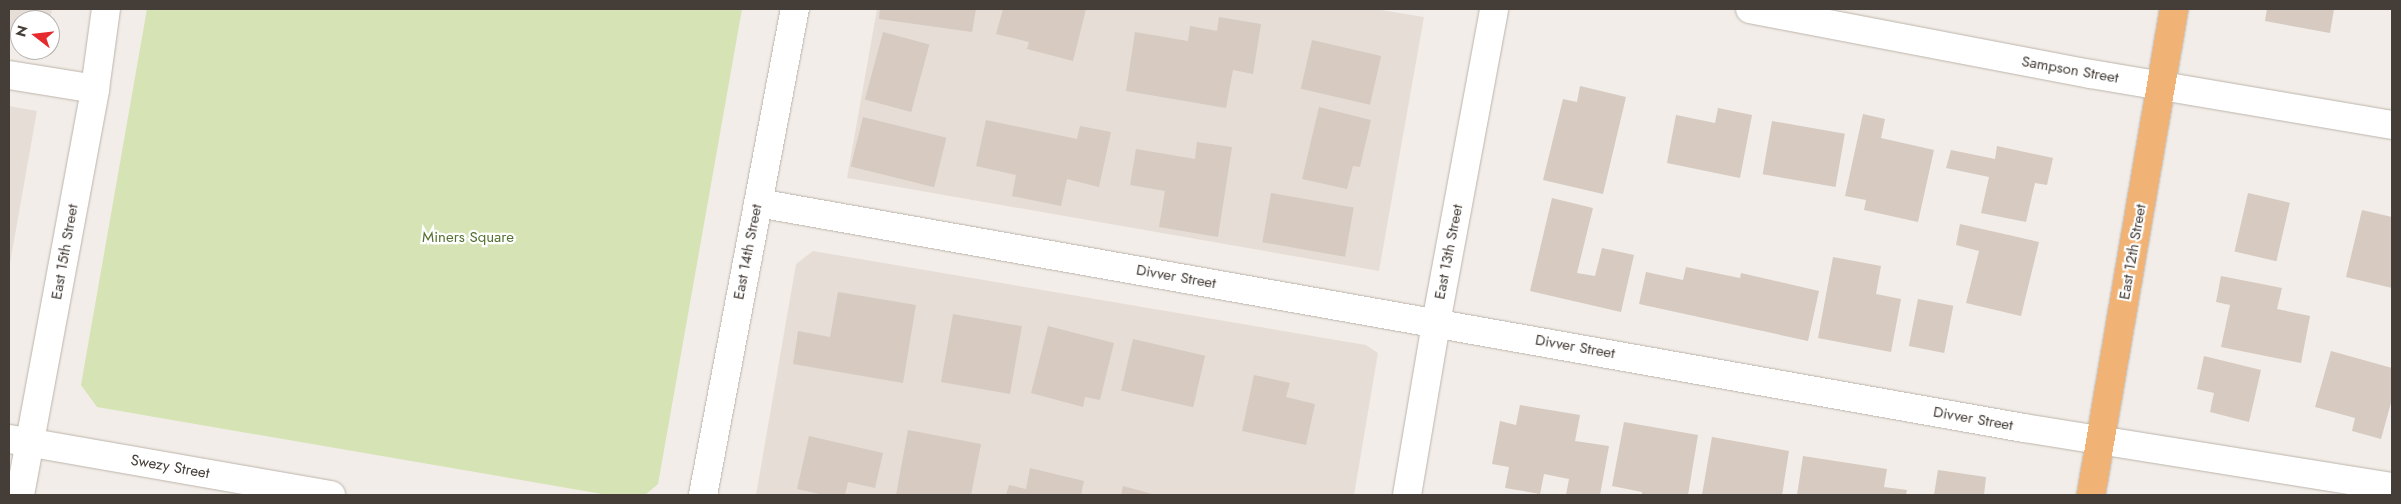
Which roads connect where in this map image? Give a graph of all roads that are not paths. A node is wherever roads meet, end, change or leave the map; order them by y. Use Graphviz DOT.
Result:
graph roads {
  1 [pos="106,9"];
  2 [pos="795,9"];
  3 [pos="1494,9"];
  4 [pos="1750,9"];
  5 [pos="2174,9"];
  6 [pos="9,75"];
  7 [pos="2162,85"];
  8 [pos="95,89"];
  9 [pos="2392,125"];
  10 [pos="758,203"];
  11 [pos="1436,322"];
  12 [pos="2101,440"];
  13 [pos="19,441"];
  14 [pos="2392,487"];
  15 [pos="20,495"];
  16 [pos="332,495"];
  17 [pos="703,495"];
  18 [pos="1407,495"];
  19 [pos="2092,495"];
  1 -- 8 [label="street, East 15th Street"];
  2 -- 10 [label="street, East 14th Street"];
  3 -- 11 [label="street, East 13th Street"];
  4 -- 7 [label="street, Sampson Street"];
  5 -- 7 [label="highway, East 12th Street"];
  6 -- 8 [label="street"];
  7 -- 9 [label="street, Sampson Street"];
  7 -- 12 [label="highway, East 12th Street"];
  8 -- 13 [label="street, East 15th Street"];
  10 -- 11 [label="street, Divver Street"];
  10 -- 17 [label="street, East 14th Street"];
  11 -- 12 [label="street, Divver Street"];
  11 -- 18 [label="street, East 13th Street"];
  12 -- 14 [label="street, Divver Street"];
  12 -- 19 [label="highway, East 12th Street"];
  13 -- 15 [label="street, East 15th Street"];
  13 -- 16 [label="street, Swezy Street"];
}
